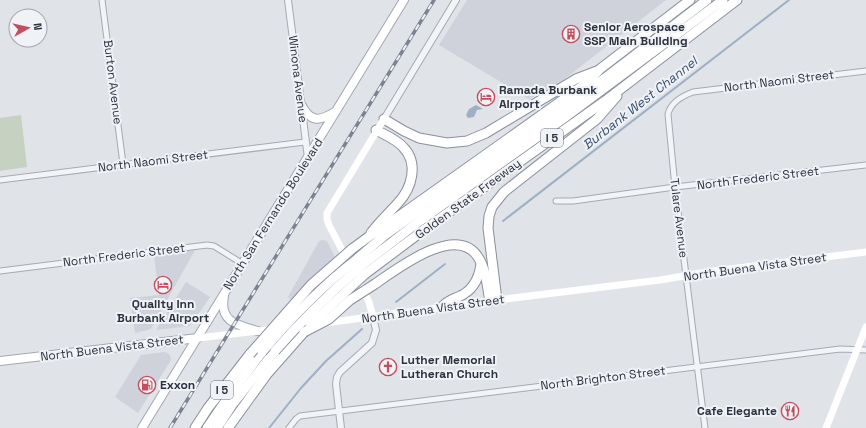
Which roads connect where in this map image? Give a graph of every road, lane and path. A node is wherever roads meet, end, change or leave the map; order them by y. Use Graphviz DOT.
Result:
graph roads {
  1 [pos="102,0"];
  2 [pos="288,0"];
  3 [pos="404,0"];
  4 [pos="456,0"];
  5 [pos="690,0"];
  6 [pos="707,0"];
  7 [pos="723,0"];
  8 [pos="737,0"];
  9 [pos="600,69"];
  10 [pos="866,70"];
  11 [pos="629,82"];
  12 [pos="693,92"];
  13 [pos="301,104"];
  14 [pos="336,112"];
  15 [pos="384,119"];
  16 [pos="376,130"];
  17 [pos="305,142"];
  18 [pos="308,158"];
  19 [pos="123,164"];
  20 [pos="866,165"];
  21 [pos="0,180"];
  22 [pos="675,187"];
  23 [pos="556,201"];
  24 [pos="370,235"];
  25 [pos="866,252"];
  26 [pos="481,263"];
  27 [pos="243,264"];
  28 [pos="361,266"];
  29 [pos="0,271"];
  30 [pos="687,277"];
  31 [pos="224,294"];
  32 [pos="494,300"];
  33 [pos="442,307"];
  34 [pos="373,317"];
  35 [pos="866,326"];
  36 [pos="258,331"];
  37 [pos="304,332"];
  38 [pos="198,338"];
  39 [pos="857,350"];
  40 [pos="866,350"];
  41 [pos="0,361"];
  42 [pos="698,366"];
  43 [pos="340,411"];
  44 [pos="142,428"];
  45 [pos="195,428"];
  46 [pos="207,428"];
  47 [pos="217,428"];
  48 [pos="228,428"];
  49 [pos="289,428"];
  50 [pos="341,428"];
  51 [pos="705,428"];
  52 [pos="826,428"];
  1 -- 19 [label="street, Burton Avenue"];
  2 -- 13 [label="street, Winona Avenue"];
  3 -- 14 [label="main road, North San Fernando Boulevard"];
  4 -- 15 [label="street"];
  5 -- 9 [label="highway, Golden State Freeway / I 5"];
  6 -- 28 [label="highway"];
  7 -- 28 [label="highway"];
  8 -- 11 [label="highway, Golden State Freeway / I 5"];
  9 -- 15 [label="highway"];
  9 -- 24 [label="highway, Golden State Freeway / I 5"];
  10 -- 12 [label="street, North Naomi Street"];
  11 -- 28 [label="highway, Golden State Freeway / I 5"];
  11 -- 32 [label="highway"];
  12 -- 22 [label="street, Tulare Avenue"];
  13 -- 14 [label="main road"];
  13 -- 17 [label="street, Winona Avenue"];
  14 -- 18 [label="main road, North San Fernando Boulevard"];
  15 -- 16 [label="main road"];
  16 -- 24 [label="highway"];
  16 -- 34 [label="main road"];
  17 -- 18 [label="street, Winona Avenue"];
  17 -- 19 [label="street, North Naomi Street"];
  18 -- 27 [label="main road, North San Fernando Boulevard"];
  19 -- 21 [label="street, North Naomi Street"];
  20 -- 22 [label="street, North Frederic Street"];
  22 -- 23 [label="street, North Frederic Street"];
  22 -- 30 [label="street, Tulare Avenue"];
  24 -- 45 [label="highway, Golden State Freeway / I 5, bridge"];
  25 -- 30 [label="main road, North Buena Vista Street"];
  26 -- 32 [label="highway"];
  26 -- 33 [label="highway"];
  26 -- 37 [label="highway, bridge"];
  27 -- 29 [label="street, North Frederic Street"];
  27 -- 31 [label="main road, North San Fernando Boulevard"];
  28 -- 37 [label="highway, Golden State Freeway / I 5, bridge"];
  28 -- 46 [label="highway, bridge"];
  28 -- 47 [label="highway, bridge"];
  30 -- 32 [label="main road, North Buena Vista Street"];
  30 -- 42 [label="street, Tulare Avenue"];
  31 -- 36 [label="main road"];
  31 -- 38 [label="main road, North San Fernando Boulevard"];
  32 -- 33 [label="main road, North Buena Vista Street"];
  33 -- 34 [label="main road, North Buena Vista Street"];
  34 -- 36 [label="main road, North Buena Vista Street"];
  34 -- 43 [label="street"];
  35 -- 39 [label="main road"];
  36 -- 38 [label="main road, North Buena Vista Street"];
  37 -- 48 [label="highway, Golden State Freeway / I 5"];
  38 -- 41 [label="main road, North Buena Vista Street"];
  38 -- 44 [label="main road, North San Fernando Boulevard"];
  39 -- 40 [label="street, North Brighton Street"];
  39 -- 42 [label="street, North Brighton Street"];
  39 -- 52 [label="main road"];
  42 -- 43 [label="street, North Brighton Street"];
  42 -- 51 [label="street, Tulare Avenue"];
  43 -- 49 [label="street, North Brighton Street"];
  43 -- 50 [label="street"];
}
